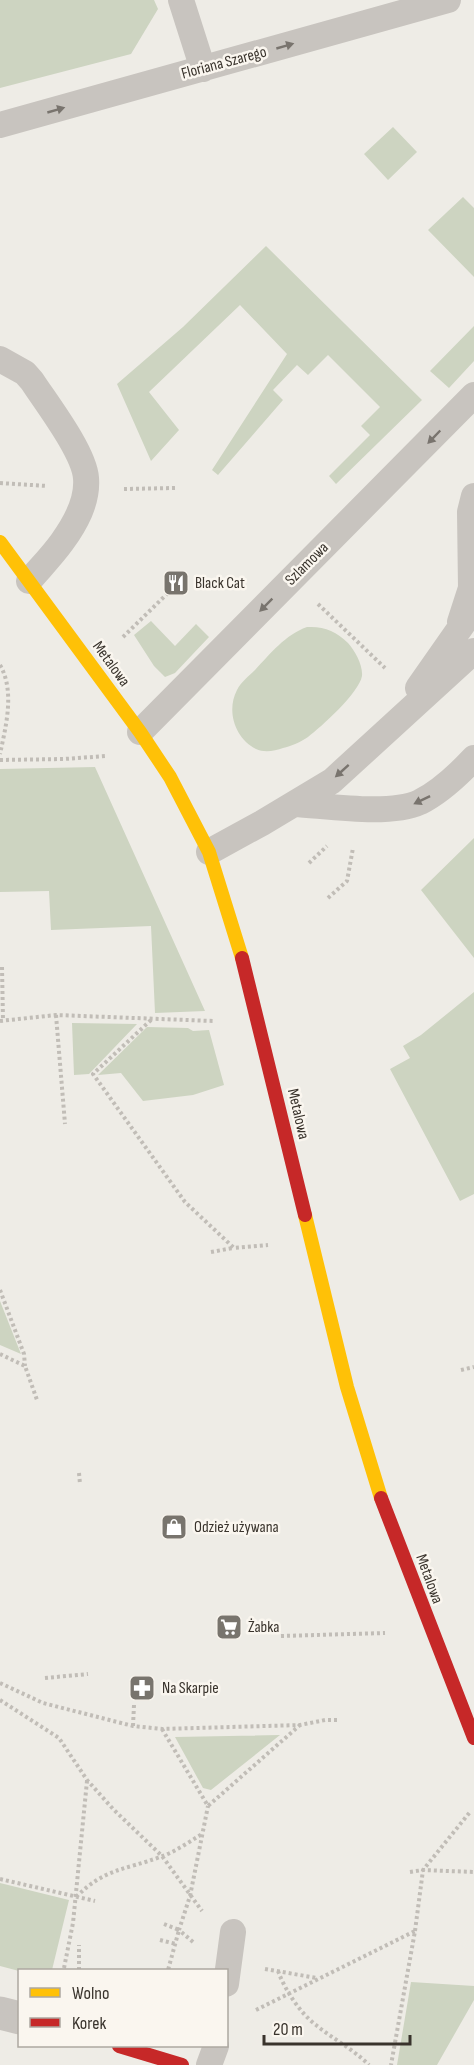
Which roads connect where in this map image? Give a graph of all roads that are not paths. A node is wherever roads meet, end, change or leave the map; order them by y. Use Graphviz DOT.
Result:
graph roads {
  1 [pos="182,0"];
  2 [pos="448,0"];
  3 [pos="203,69"];
  4 [pos="0,125"];
  5 [pos="0,360"];
  6 [pos="474,395"];
  7 [pos="474,496"];
  8 [pos="0,542"];
  9 [pos="29,581"];
  10 [pos="474,608"];
  11 [pos="457,632"];
  12 [pos="474,651"];
  13 [pos="140,732"];
  14 [pos="386,732"];
  15 [pos="471,761"];
  16 [pos="295,804"];
  17 [pos="209,852"];
  18 [pos="474,1738"];
  19 [pos="232,1932"];
  20 [pos="228,1969"];
  21 [pos="0,2013"];
  22 [pos="18,2018"];
  23 [pos="122,2047"];
  24 [pos="216,2047"];
  25 [pos="182,2065"];
  26 [pos="209,2065"];
  1 -- 3 [label="lane"];
  3 -- 2 [label="lane, Floriana Szarego, one-way"];
  4 -- 3 [label="lane, Floriana Szarego, one-way"];
  5 -- 9 [label="lane"];
  6 -- 13 [label="lane, Szlamowa, one-way"];
  7 -- 11 [label="lane"];
  8 -- 9 [label="main road, Metalowa"];
  9 -- 13 [label="main road, Metalowa"];
  10 -- 11 [label="lane"];
  11 -- 14 [label="lane"];
  12 -- 14 [label="lane"];
  13 -- 17 [label="main road, Metalowa"];
  14 -- 16 [label="lane, one-way"];
  15 -- 16 [label="lane, one-way"];
  16 -- 17 [label="lane"];
  17 -- 18 [label="main road, Metalowa"];
  19 -- 20 [label="lane"];
  21 -- 22 [label="street"];
  23 -- 25 [label="main road"];
  24 -- 26 [label="lane"];
}
